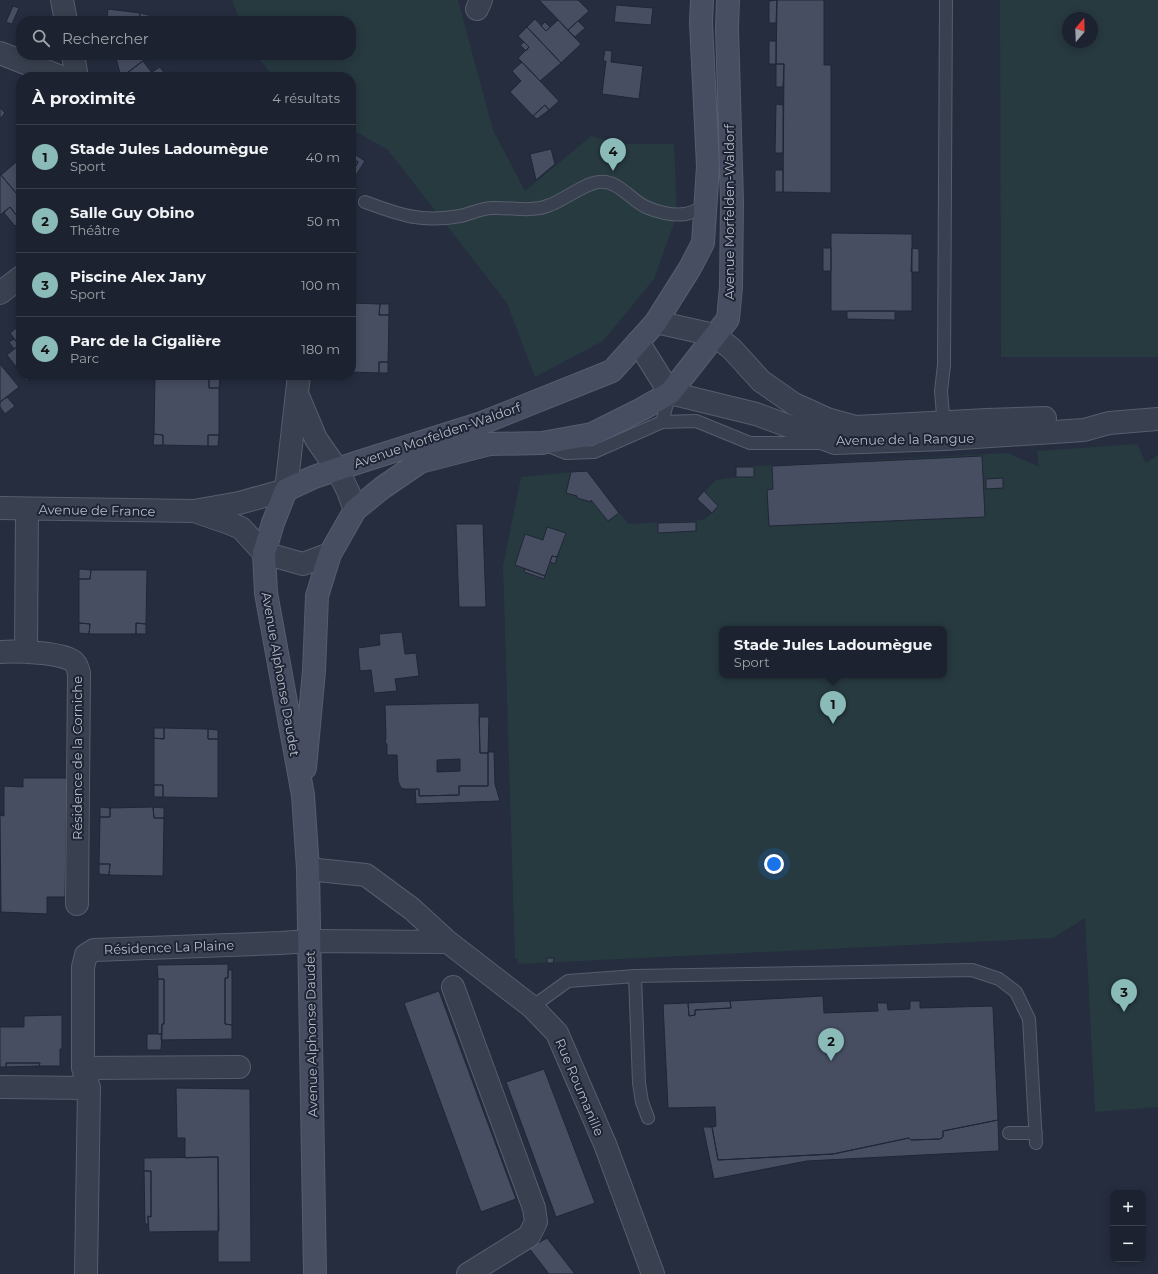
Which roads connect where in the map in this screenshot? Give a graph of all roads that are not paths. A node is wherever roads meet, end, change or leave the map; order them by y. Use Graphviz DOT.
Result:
graph roads {
  1 [pos="62,0"];
  2 [pos="702,0"];
  3 [pos="728,0"];
  4 [pos="946,0"];
  5 [pos="65,16"];
  6 [pos="0,53"];
  7 [pos="16,59"];
  8 [pos="18,60"];
  9 [pos="74,60"];
  10 [pos="48,72"];
  11 [pos="76,72"];
  12 [pos="365,202"];
  13 [pos="705,207"];
  14 [pos="16,281"];
  15 [pos="0,293"];
  16 [pos="656,322"];
  17 [pos="714,335"];
  18 [pos="638,342"];
  19 [pos="298,385"];
  20 [pos="670,393"];
  21 [pos="1158,419"];
  22 [pos="662,422"];
  23 [pos="944,431"];
  24 [pos="542,443"];
  25 [pos="835,443"];
  26 [pos="337,469"];
  27 [pos="286,490"];
  28 [pos="0,508"];
  29 [pos="27,509"];
  30 [pos="355,510"];
  31 [pos="194,511"];
  32 [pos="264,553"];
  33 [pos="330,554"];
  34 [pos="26,651"];
  35 [pos="0,652"];
  36 [pos="303,795"];
  37 [pos="308,869"];
  38 [pos="76,904"];
  39 [pos="309,941"];
  40 [pos="448,942"];
  41 [pos="635,976"];
  42 [pos="453,986"];
  43 [pos="532,1007"];
  44 [pos="239,1067"];
  45 [pos="83,1068"];
  46 [pos="0,1087"];
  47 [pos="89,1088"];
  48 [pos="648,1118"];
  49 [pos="1009,1133"];
  50 [pos="86,1274"];
  51 [pos="314,1274"];
  52 [pos="468,1274"];
  53 [pos="653,1274"];
  1 -- 5 [label="street"];
  2 -- 13 [label="main road, Avenue Morfelden-Waldorf"];
  3 -- 17 [label="main road, Avenue Morfelden-Waldorf"];
  4 -- 23 [label="lane"];
  6 -- 7 [label="street"];
  8 -- 10 [label="street"];
  9 -- 11 [label="street"];
  12 -- 13 [label="lane"];
  13 -- 16 [label="main road, Avenue Morfelden-Waldorf"];
  14 -- 15 [label="street"];
  16 -- 17 [label="street, Avenue de la Rangue"];
  16 -- 18 [label="main road, Avenue Morfelden-Waldorf"];
  17 -- 20 [label="main road, Avenue Morfelden-Waldorf"];
  17 -- 23 [label="street, Avenue de la Rangue"];
  18 -- 20 [label="street"];
  18 -- 26 [label="main road, Avenue Morfelden-Waldorf"];
  19 -- 26 [label="street"];
  19 -- 27 [label="street"];
  20 -- 22 [label="lane"];
  20 -- 24 [label="main road, Avenue Morfelden-Waldorf"];
  20 -- 25 [label="street, Avenue de la Rangue"];
  21 -- 23 [label="street, Avenue de la Rangue"];
  22 -- 24 [label="lane"];
  22 -- 25 [label="lane"];
  23 -- 25 [label="street, Avenue de la Rangue"];
  24 -- 30 [label="main road, Avenue Morfelden-Waldorf"];
  26 -- 27 [label="main road, Avenue Morfelden-Waldorf"];
  26 -- 30 [label="street"];
  27 -- 31 [label="street, Avenue de France"];
  27 -- 32 [label="main road"];
  28 -- 29 [label="street, Avenue de France"];
  29 -- 31 [label="street, Avenue de France"];
  29 -- 34 [label="street"];
  30 -- 33 [label="main road, Avenue Morfelden-Waldorf"];
  31 -- 32 [label="street, Avenue de France"];
  32 -- 33 [label="street"];
  32 -- 36 [label="main road, Avenue Alphonse Daudet"];
  33 -- 36 [label="main road, Avenue Alphonse Daudet"];
  34 -- 35 [label="street, Résidence de la Corniche"];
  34 -- 38 [label="street, Résidence de la Corniche"];
  36 -- 37 [label="main road, Avenue Alphonse Daudet"];
  37 -- 39 [label="main road, Avenue Alphonse Daudet"];
  37 -- 40 [label="street, Rue Roumanille"];
  39 -- 40 [label="street"];
  39 -- 45 [label="street, Résidence La Plaine"];
  39 -- 51 [label="main road, Avenue Alphonse Daudet"];
  40 -- 43 [label="street, Rue Roumanille"];
  41 -- 43 [label="lane"];
  41 -- 48 [label="lane"];
  41 -- 49 [label="lane"];
  42 -- 52 [label="street"];
  43 -- 53 [label="street, Rue Roumanille"];
  44 -- 45 [label="street"];
  45 -- 47 [label="street, Résidence La Plaine"];
  46 -- 47 [label="street"];
  47 -- 50 [label="street, Résidence La Plaine"];
}
